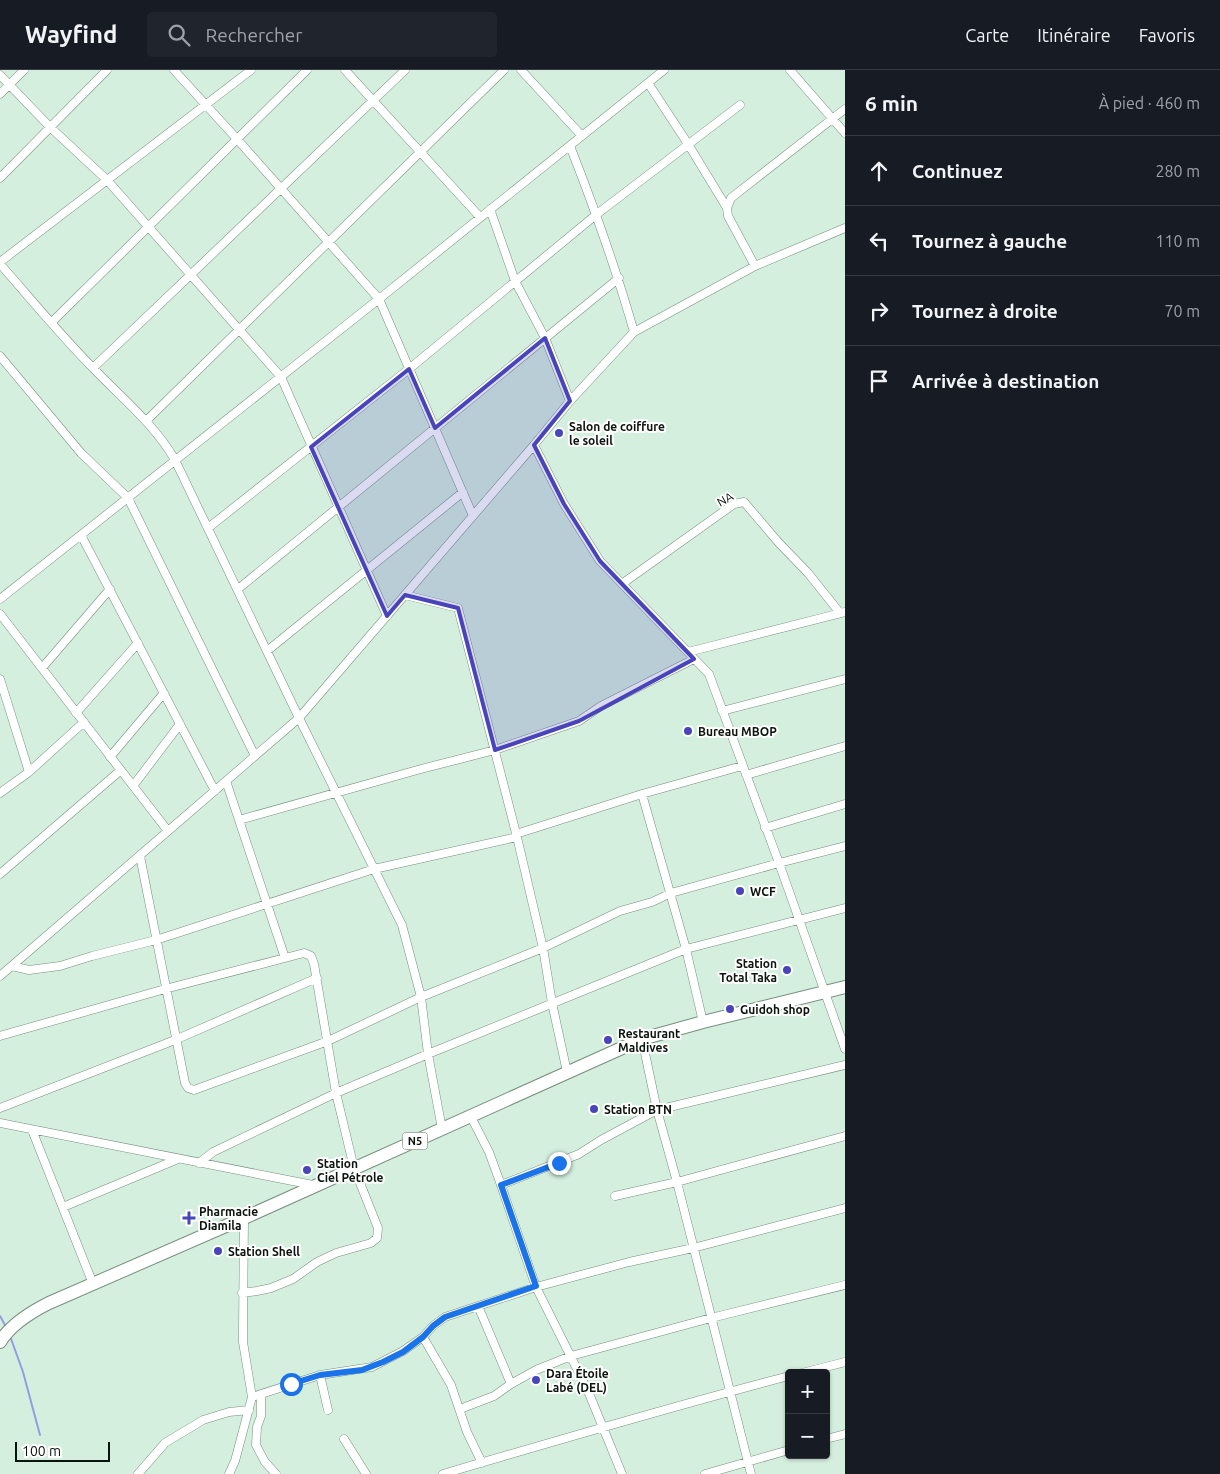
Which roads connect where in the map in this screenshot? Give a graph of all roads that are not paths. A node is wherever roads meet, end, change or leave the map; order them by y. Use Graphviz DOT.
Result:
graph roads {
  1 [pos="24,70"];
  2 [pos="106,70"];
  3 [pos="174,70"];
  4 [pos="250,70"];
  5 [pos="307,70"];
  6 [pos="345,70"];
  7 [pos="405,70"];
  8 [pos="504,70"];
  9 [pos="521,70"];
  10 [pos="664,70"];
  11 [pos="790,70"];
  12 [pos="0,75"];
  13 [pos="648,83"];
  14 [pos="9,85"];
  15 [pos="0,94"];
  16 [pos="373,100"];
  17 [pos="205,105"];
  18 [pos="740,105"];
  19 [pos="845,109"];
  20 [pos="832,120"];
  21 [pos="50,127"];
  22 [pos="845,133"];
  23 [pos="582,136"];
  24 [pos="237,139"];
  25 [pos="688,144"];
  26 [pos="570,146"];
  27 [pos="420,152"];
  28 [pos="0,178"];
  29 [pos="107,180"];
  30 [pos="280,189"];
  31 [pos="727,208"];
  32 [pos="490,209"];
  33 [pos="597,214"];
  34 [pos="480,217"];
  35 [pos="148,228"];
  36 [pos="845,228"];
  37 [pos="328,242"];
  38 [pos="0,263"];
  39 [pos="756,266"];
  40 [pos="190,275"];
  41 [pos="619,278"];
  42 [pos="515,282"];
  43 [pos="379,299"];
  44 [pos="52,322"];
  45 [pos="238,330"];
  46 [pos="634,332"];
  47 [pos="545,338"];
  48 [pos="0,356"];
  49 [pos="93,368"];
  50 [pos="409,369"];
  51 [pos="281,377"];
  52 [pos="570,401"];
  53 [pos="146,421"];
  54 [pos="435,428"];
  55 [pos="534,444"];
  56 [pos="311,447"];
  57 [pos="175,460"];
  58 [pos="463,492"];
  59 [pos="128,498"];
  60 [pos="338,507"];
  61 [pos="473,516"];
  62 [pos="208,528"];
  63 [pos="81,535"];
  64 [pos="367,570"];
  65 [pos="624,586"];
  66 [pos="110,589"];
  67 [pos="238,589"];
  68 [pos="405,595"];
  69 [pos="0,599"];
  70 [pos="842,612"];
  71 [pos="0,614"];
  72 [pos="387,616"];
  73 [pos="138,643"];
  74 [pos="267,651"];
  75 [pos="688,652"];
  76 [pos="694,659"];
  77 [pos="42,668"];
  78 [pos="0,679"];
  79 [pos="845,679"];
  80 [pos="164,693"];
  81 [pos="722,711"];
  82 [pos="76,713"];
  83 [pos="299,718"];
  84 [pos="84,722"];
  85 [pos="180,724"];
  86 [pos="845,746"];
  87 [pos="495,750"];
  88 [pos="255,756"];
  89 [pos="110,757"];
  90 [pos="742,766"];
  91 [pos="121,770"];
  92 [pos="29,772"];
  93 [pos="746,775"];
  94 [pos="226,781"];
  95 [pos="132,786"];
  96 [pos="215,791"];
  97 [pos="0,793"];
  98 [pos="337,794"];
  99 [pos="642,794"];
  100 [pos="845,804"];
  101 [pos="239,820"];
  102 [pos="765,828"];
  103 [pos="168,831"];
  104 [pos="516,836"];
  105 [pos="845,846"];
  106 [pos="140,856"];
  107 [pos="779,863"];
  108 [pos="374,869"];
  109 [pos="0,874"];
  110 [pos="671,893"];
  111 [pos="267,905"];
  112 [pos="845,908"];
  113 [pos="799,919"];
  114 [pos="156,940"];
  115 [pos="543,948"];
  116 [pos="686,948"];
  117 [pos="285,958"];
  118 [pos="12,966"];
  119 [pos="0,976"];
  120 [pos="317,978"];
  121 [pos="845,987"];
  122 [pos="165,989"];
  123 [pos="824,992"];
  124 [pos="421,997"];
  125 [pos="552,1003"];
  126 [pos="703,1022"];
  127 [pos="0,1036"];
  128 [pos="642,1039"];
  129 [pos="175,1040"];
  130 [pos="328,1041"];
  131 [pos="845,1049"];
  132 [pos="428,1054"];
  133 [pos="845,1065"];
  134 [pos="567,1072"];
  135 [pos="336,1093"];
  136 [pos="0,1108"];
  137 [pos="657,1110"];
  138 [pos="471,1116"];
  139 [pos="0,1123"];
  140 [pos="442,1129"];
  141 [pos="32,1130"];
  142 [pos="845,1136"];
  143 [pos="178,1159"];
  144 [pos="199,1163"];
  145 [pos="354,1168"];
  146 [pos="677,1182"];
  147 [pos="501,1185"];
  148 [pos="314,1186"];
  149 [pos="615,1196"];
  150 [pos="63,1207"];
  151 [pos="845,1208"];
  152 [pos="244,1218"];
  153 [pos="693,1248"];
  154 [pos="93,1284"];
  155 [pos="845,1285"];
  156 [pos="536,1286"];
  157 [pos="242,1293"];
  158 [pos="478,1306"];
  159 [pos="711,1318"];
  160 [pos="423,1337"];
  161 [pos="1,1340"];
  162 [pos="571,1356"];
  163 [pos="845,1362"];
  164 [pos="818,1369"];
  165 [pos="320,1375"];
  166 [pos="785,1377"];
  167 [pos="510,1384"];
  168 [pos="730,1391"];
  169 [pos="261,1394"];
  170 [pos="252,1397"];
  171 [pos="460,1409"];
  172 [pos="249,1410"];
  173 [pos="328,1410"];
  174 [pos="602,1427"];
  175 [pos="845,1434"];
  176 [pos="830,1438"];
  177 [pos="344,1439"];
  178 [pos="785,1451"];
  179 [pos="747,1462"];
  180 [pos="482,1463"];
  181 [pos="138,1474"];
  182 [pos="230,1474"];
  183 [pos="276,1474"];
  184 [pos="366,1474"];
  185 [pos="443,1474"];
  186 [pos="622,1474"];
  187 [pos="705,1474"];
  188 [pos="751,1474"];
  1 -- 14 [label="street"];
  2 -- 21 [label="street"];
  3 -- 17 [label="street"];
  4 -- 17 [label="street"];
  5 -- 24 [label="street"];
  6 -- 16 [label="street"];
  7 -- 16 [label="street"];
  8 -- 27 [label="street"];
  9 -- 23 [label="street"];
  10 -- 13 [label="street"];
  11 -- 20 [label="street"];
  12 -- 14 [label="street"];
  13 -- 23 [label="street"];
  13 -- 25 [label="street"];
  14 -- 15 [label="street"];
  14 -- 21 [label="street"];
  16 -- 27 [label="street"];
  16 -- 30 [label="street"];
  17 -- 24 [label="street"];
  17 -- 29 [label="street"];
  18 -- 25 [label="street"];
  19 -- 20 [label="street"];
  20 -- 22 [label="street"];
  20 -- 31 [label="street"];
  21 -- 28 [label="street"];
  21 -- 29 [label="street"];
  23 -- 26 [label="street"];
  24 -- 30 [label="street"];
  24 -- 35 [label="street"];
  25 -- 31 [label="street"];
  25 -- 33 [label="street"];
  26 -- 32 [label="street"];
  26 -- 33 [label="street"];
  27 -- 34 [label="street"];
  27 -- 37 [label="street"];
  29 -- 35 [label="street"];
  29 -- 38 [label="street"];
  30 -- 37 [label="street"];
  30 -- 40 [label="street"];
  31 -- 39 [label="street"];
  32 -- 34 [label="street"];
  32 -- 42 [label="street"];
  33 -- 41 [label="street"];
  33 -- 42 [label="street"];
  34 -- 43 [label="street"];
  35 -- 40 [label="street"];
  35 -- 44 [label="street"];
  36 -- 39 [label="street"];
  37 -- 43 [label="street"];
  37 -- 45 [label="street"];
  38 -- 44 [label="street"];
  39 -- 46 [label="street"];
  40 -- 45 [label="street"];
  40 -- 49 [label="street"];
  41 -- 46 [label="street"];
  41 -- 47 [label="street"];
  42 -- 47 [label="street"];
  42 -- 50 [label="street"];
  43 -- 50 [label="street"];
  43 -- 51 [label="street"];
  44 -- 49 [label="street"];
  45 -- 51 [label="street"];
  45 -- 53 [label="street"];
  46 -- 52 [label="street"];
  47 -- 52 [label="street"];
  47 -- 54 [label="street"];
  48 -- 59 [label="street"];
  49 -- 53 [label="street"];
  50 -- 54 [label="street"];
  50 -- 56 [label="street"];
  51 -- 56 [label="street"];
  51 -- 57 [label="street"];
  52 -- 55 [label="street"];
  53 -- 57 [label="street"];
  54 -- 58 [label="street"];
  54 -- 60 [label="street"];
  55 -- 61 [label="street"];
  55 -- 65 [label="street"];
  56 -- 60 [label="street"];
  56 -- 62 [label="street"];
  57 -- 59 [label="street"];
  57 -- 62 [label="street"];
  58 -- 61 [label="street"];
  58 -- 64 [label="street"];
  59 -- 63 [label="street"];
  59 -- 88 [label="street"];
  60 -- 64 [label="street"];
  60 -- 67 [label="street"];
  61 -- 68 [label="street"];
  62 -- 67 [label="street"];
  63 -- 66 [label="street"];
  63 -- 69 [label="street"];
  64 -- 72 [label="street"];
  64 -- 74 [label="street"];
  65 -- 70 [label="street, NA"];
  65 -- 75 [label="street"];
  66 -- 73 [label="street"];
  66 -- 77 [label="street"];
  67 -- 74 [label="street"];
  68 -- 72 [label="street"];
  68 -- 87 [label="street"];
  70 -- 75 [label="street"];
  71 -- 77 [label="street"];
  72 -- 83 [label="street"];
  73 -- 80 [label="street"];
  73 -- 82 [label="street"];
  74 -- 83 [label="street"];
  75 -- 76 [label="street"];
  76 -- 81 [label="street"];
  76 -- 87 [label="street"];
  77 -- 82 [label="street"];
  78 -- 92 [label="street"];
  79 -- 81 [label="street"];
  80 -- 85 [label="street"];
  80 -- 89 [label="street"];
  81 -- 90 [label="street"];
  82 -- 84 [label="street"];
  83 -- 88 [label="street"];
  83 -- 98 [label="street"];
  84 -- 89 [label="street"];
  84 -- 92 [label="street"];
  85 -- 95 [label="street"];
  85 -- 96 [label="street"];
  86 -- 93 [label="street"];
  87 -- 98 [label="street"];
  87 -- 104 [label="street"];
  88 -- 94 [label="street"];
  89 -- 91 [label="street"];
  90 -- 93 [label="street"];
  90 -- 99 [label="street"];
  91 -- 95 [label="street"];
  91 -- 109 [label="street"];
  92 -- 97 [label="street"];
  93 -- 102 [label="street"];
  94 -- 96 [label="street"];
  94 -- 101 [label="street"];
  95 -- 103 [label="street"];
  96 -- 103 [label="street"];
  98 -- 101 [label="street"];
  98 -- 108 [label="street"];
  99 -- 104 [label="street"];
  99 -- 110 [label="street"];
  100 -- 102 [label="street"];
  101 -- 111 [label="street"];
  102 -- 107 [label="street"];
  103 -- 106 [label="street"];
  104 -- 108 [label="street"];
  104 -- 115 [label="street"];
  105 -- 107 [label="street"];
  106 -- 114 [label="street"];
  106 -- 118 [label="street"];
  107 -- 110 [label="street"];
  107 -- 113 [label="street"];
  108 -- 111 [label="street"];
  108 -- 124 [label="street"];
  110 -- 115 [label="street"];
  110 -- 116 [label="street"];
  111 -- 114 [label="street"];
  111 -- 117 [label="street"];
  112 -- 113 [label="street"];
  113 -- 116 [label="street"];
  113 -- 123 [label="street"];
  114 -- 118 [label="street"];
  114 -- 122 [label="street"];
  115 -- 124 [label="street"];
  115 -- 125 [label="street"];
  116 -- 125 [label="street"];
  116 -- 126 [label="street"];
  117 -- 120 [label="street"];
  117 -- 122 [label="street"];
  118 -- 119 [label="street"];
  120 -- 129 [label="street"];
  120 -- 130 [label="street"];
  121 -- 123 [label="highway, N5"];
  122 -- 127 [label="street"];
  122 -- 129 [label="street"];
  123 -- 126 [label="highway, N5"];
  123 -- 131 [label="street"];
  124 -- 130 [label="street"];
  124 -- 132 [label="street"];
  125 -- 132 [label="street"];
  125 -- 134 [label="street"];
  126 -- 128 [label="highway, N5"];
  128 -- 134 [label="highway, N5"];
  128 -- 137 [label="street"];
  129 -- 130 [label="street"];
  129 -- 136 [label="street"];
  130 -- 135 [label="street"];
  132 -- 135 [label="street"];
  132 -- 140 [label="street"];
  133 -- 137 [label="street"];
  134 -- 138 [label="highway, N5"];
  135 -- 144 [label="street"];
  135 -- 145 [label="street"];
  137 -- 146 [label="street"];
  137 -- 147 [label="street"];
  138 -- 140 [label="highway, N5"];
  138 -- 147 [label="street"];
  139 -- 141 [label="street"];
  140 -- 145 [label="highway, N5"];
  141 -- 143 [label="street"];
  141 -- 150 [label="street"];
  142 -- 146 [label="street"];
  143 -- 144 [label="street"];
  143 -- 150 [label="street"];
  144 -- 148 [label="street"];
  145 -- 148 [label="highway, N5"];
  145 -- 157 [label="street"];
  146 -- 149 [label="street"];
  146 -- 153 [label="street"];
  147 -- 156 [label="street"];
  148 -- 152 [label="highway, N5"];
  150 -- 154 [label="street"];
  151 -- 153 [label="street"];
  152 -- 154 [label="highway, N5"];
  152 -- 157 [label="street"];
  153 -- 156 [label="street"];
  153 -- 159 [label="street"];
  154 -- 161 [label="highway, N5"];
  155 -- 159 [label="street"];
  156 -- 158 [label="street"];
  156 -- 162 [label="street"];
  157 -- 170 [label="street"];
  158 -- 160 [label="street"];
  158 -- 167 [label="street"];
  159 -- 162 [label="street"];
  159 -- 168 [label="street"];
  160 -- 165 [label="street"];
  160 -- 171 [label="street"];
  162 -- 167 [label="street"];
  162 -- 174 [label="street"];
  163 -- 164 [label="street"];
  165 -- 169 [label="street"];
  165 -- 173 [label="street"];
  166 -- 168 [label="street"];
  167 -- 171 [label="street"];
  168 -- 174 [label="street"];
  168 -- 179 [label="street"];
  169 -- 170 [label="street"];
  169 -- 183 [label="street"];
  170 -- 172 [label="street"];
  171 -- 180 [label="street"];
  172 -- 181 [label="street"];
  172 -- 182 [label="street"];
  174 -- 180 [label="street"];
  174 -- 186 [label="street"];
  175 -- 176 [label="street"];
  177 -- 184 [label="street"];
  178 -- 179 [label="street"];
  179 -- 187 [label="street"];
  179 -- 188 [label="street"];
  180 -- 185 [label="street"];
}
